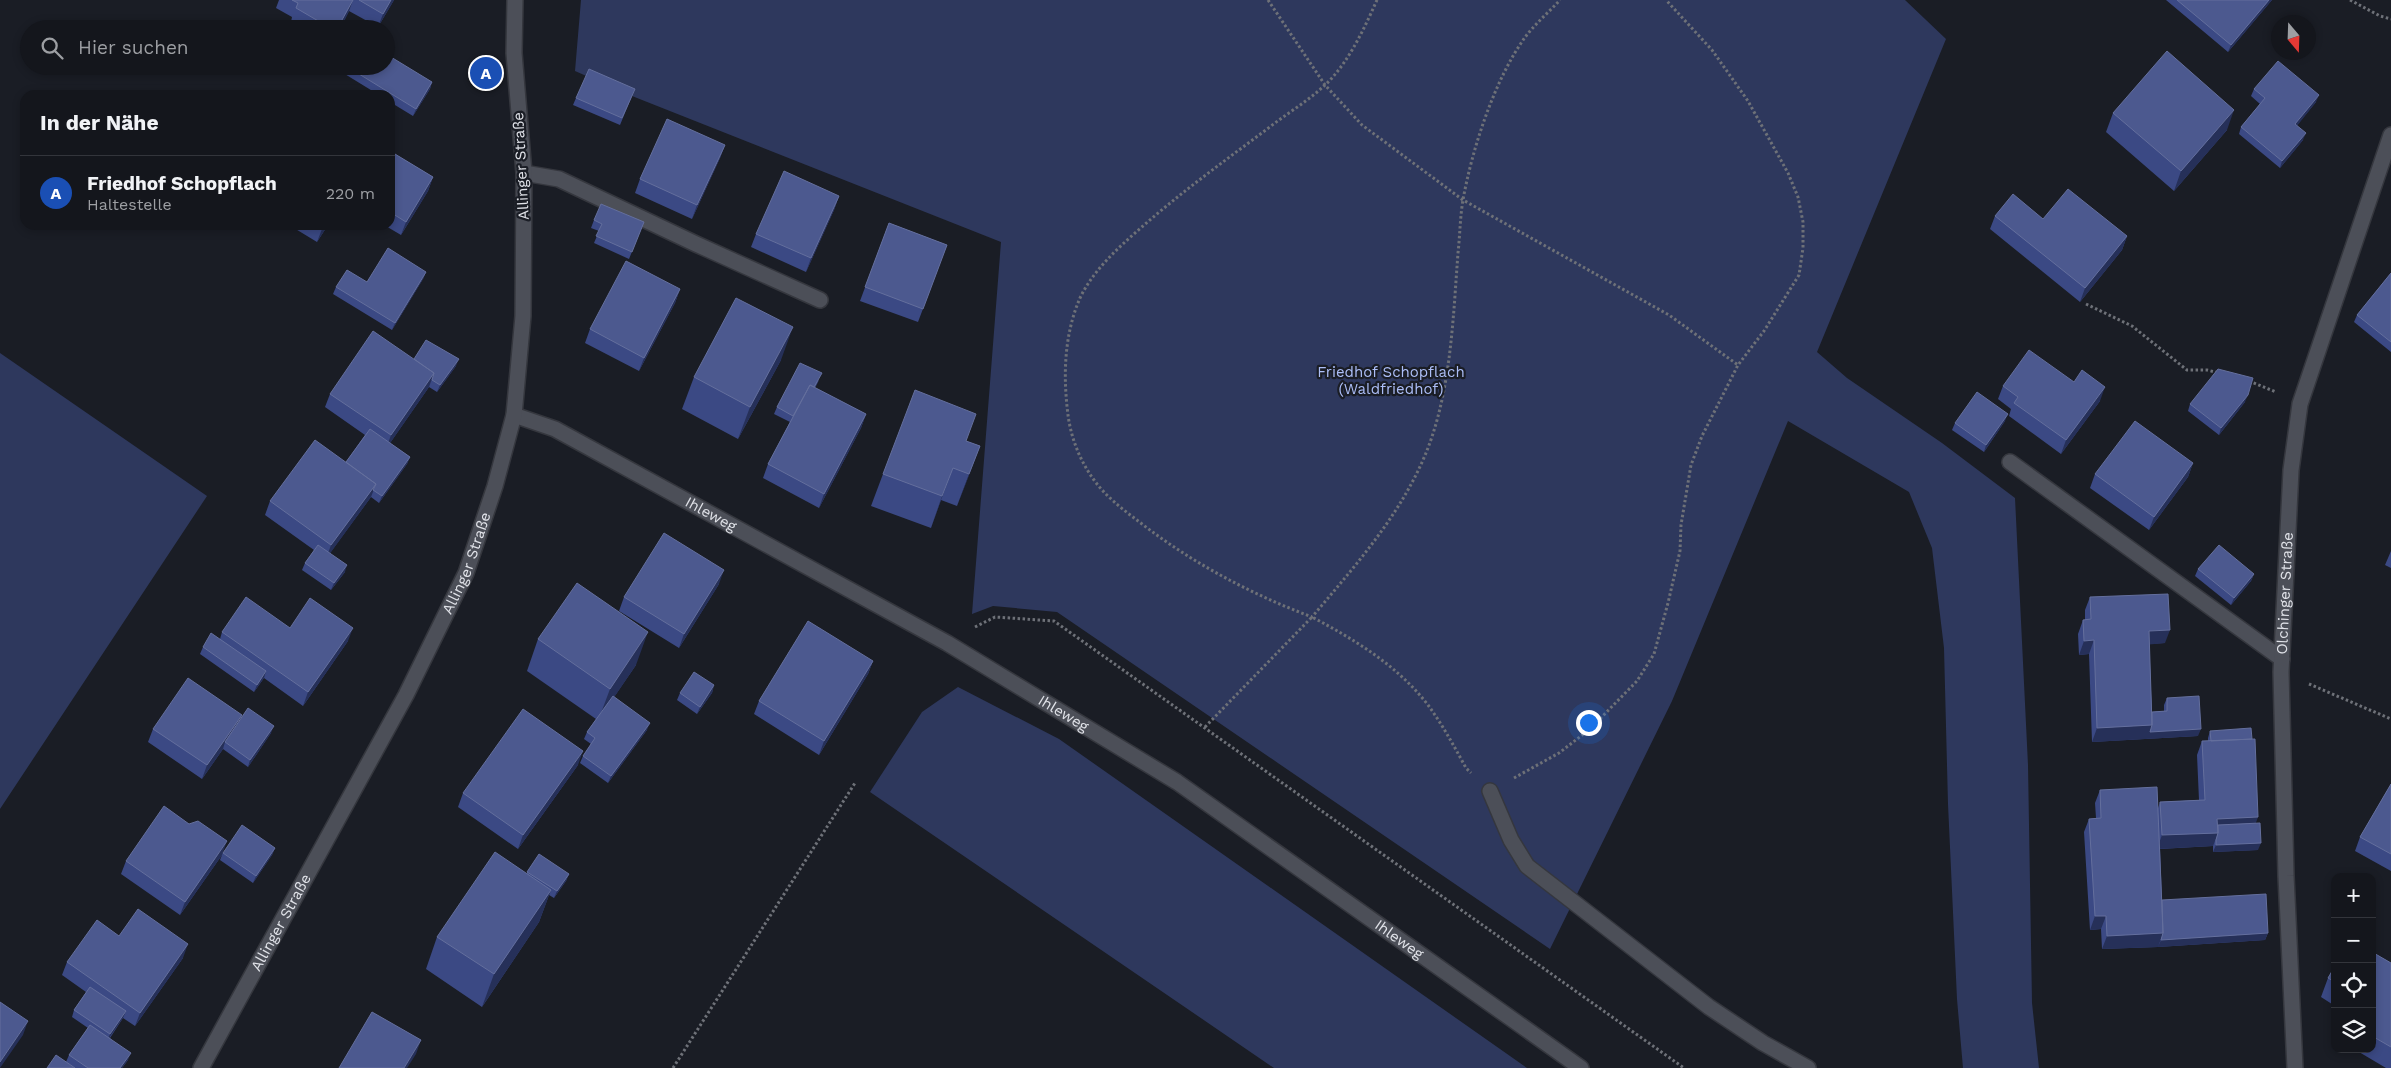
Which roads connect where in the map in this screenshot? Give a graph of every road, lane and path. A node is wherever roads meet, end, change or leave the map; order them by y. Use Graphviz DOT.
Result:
graph roads {
  1 [pos="516,0"];
  2 [pos="1268,0"];
  3 [pos="1377,0"];
  4 [pos="1560,0"];
  5 [pos="1666,0"];
  6 [pos="2350,0"];
  7 [pos="2391,19"];
  8 [pos="1325,85"];
  9 [pos="2391,135"];
  10 [pos="524,173"];
  11 [pos="1463,200"];
  12 [pos="820,300"];
  13 [pos="2086,304"];
  14 [pos="1738,365"];
  15 [pos="2227,375"];
  16 [pos="2246,380"];
  17 [pos="2300,404"];
  18 [pos="514,415"];
  19 [pos="2010,462"];
  20 [pos="1312,617"];
  21 [pos="947,643"];
  22 [pos="2281,665"];
  23 [pos="2391,719"];
  24 [pos="1205,727"];
  25 [pos="855,782"];
  26 [pos="1490,791"];
  27 [pos="201,1068"];
  28 [pos="673,1068"];
  29 [pos="1581,1068"];
  30 [pos="1684,1068"];
  31 [pos="1808,1068"];
  32 [pos="2295,1068"];
  1 -- 10 [label="street, Allinger Straße"];
  2 -- 8 [label="path"];
  3 -- 8 [label="path"];
  4 -- 11 [label="path"];
  5 -- 14 [label="path"];
  6 -- 7 [label="path"];
  8 -- 11 [label="path"];
  8 -- 20 [label="path"];
  9 -- 17 [label="street, Olchinger Straße"];
  10 -- 12 [label="street"];
  10 -- 18 [label="street, Allinger Straße"];
  11 -- 14 [label="path"];
  11 -- 20 [label="path"];
  13 -- 15 [label="path"];
  14 -- 26 [label="path"];
  16 -- 17 [label="path"];
  17 -- 22 [label="street, Olchinger Straße"];
  18 -- 21 [label="street, Ihleweg"];
  18 -- 27 [label="street, Allinger Straße"];
  19 -- 22 [label="street"];
  20 -- 24 [label="path"];
  20 -- 26 [label="path"];
  21 -- 24 [label="path"];
  21 -- 29 [label="street, Ihleweg"];
  22 -- 23 [label="path"];
  22 -- 32 [label="street, Olchinger Straße"];
  24 -- 30 [label="path"];
  25 -- 28 [label="path"];
  26 -- 31 [label="street"];
}
